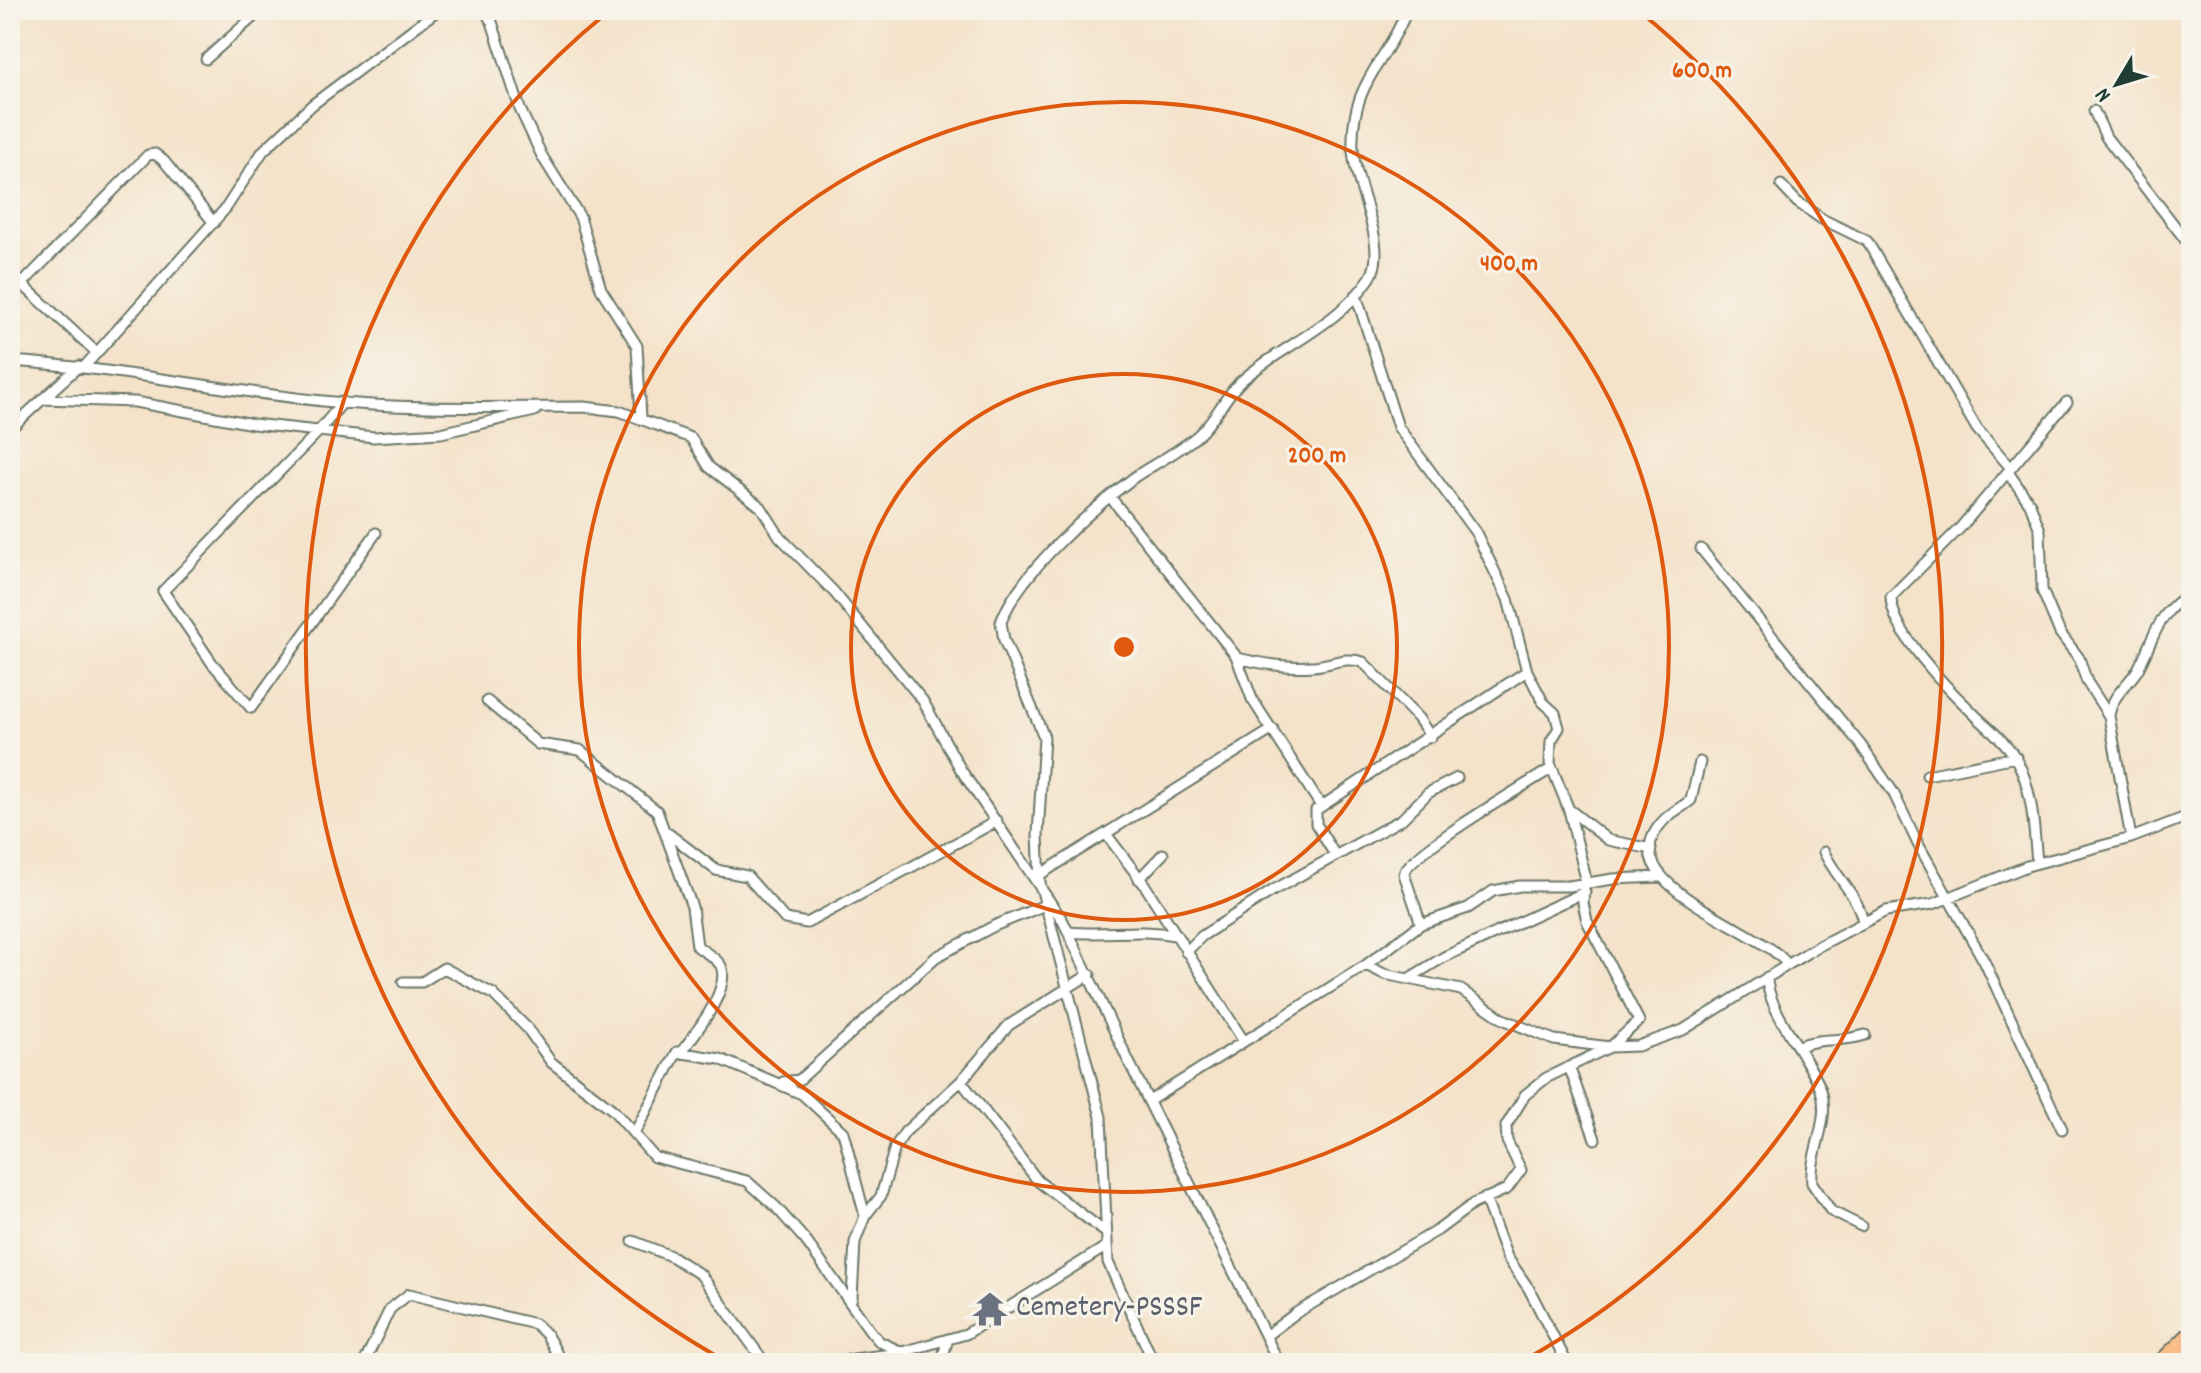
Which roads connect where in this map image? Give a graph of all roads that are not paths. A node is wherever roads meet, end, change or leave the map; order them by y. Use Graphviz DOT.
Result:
graph roads {
  1 [pos="261,10"];
  2 [pos="438,10"];
  3 [pos="484,10"];
  4 [pos="1407,10"];
  5 [pos="206,59"];
  6 [pos="2094,111"];
  7 [pos="1781,185"];
  8 [pos="214,223"];
  9 [pos="2191,247"];
  10 [pos="10,273"];
  11 [pos="22,284"];
  12 [pos="1356,295"];
  13 [pos="95,351"];
  14 [pos="10,361"];
  15 [pos="82,366"];
  16 [pos="42,399"];
  17 [pos="343,402"];
  18 [pos="2067,402"];
  19 [pos="550,407"];
  20 [pos="641,418"];
  21 [pos="10,429"];
  22 [pos="318,432"];
  23 [pos="2010,470"];
  24 [pos="1111,498"];
  25 [pos="376,533"];
  26 [pos="1701,549"];
  27 [pos="2191,594"];
  28 [pos="1237,658"];
  29 [pos="1527,671"];
  30 [pos="487,701"];
  31 [pos="2109,716"];
  32 [pos="1273,729"];
  33 [pos="1431,737"];
  34 [pos="2016,757"];
  35 [pos="1700,762"];
  36 [pos="1552,768"];
  37 [pos="1927,775"];
  38 [pos="1457,778"];
  39 [pos="1321,806"];
  40 [pos="1569,810"];
  41 [pos="2191,815"];
  42 [pos="997,821"];
  43 [pos="665,831"];
  44 [pos="1106,834"];
  45 [pos="2131,838"];
  46 [pos="1651,849"];
  47 [pos="1824,852"];
  48 [pos="1163,854"];
  49 [pos="1335,855"];
  50 [pos="2037,863"];
  51 [pos="1660,877"];
  52 [pos="1041,878"];
  53 [pos="1139,879"];
  54 [pos="1585,888"];
  55 [pos="1950,898"];
  56 [pos="1045,905"];
  57 [pos="1863,922"];
  58 [pos="1421,924"];
  59 [pos="1069,932"];
  60 [pos="1175,935"];
  61 [pos="1186,952"];
  62 [pos="1787,964"];
  63 [pos="1366,965"];
  64 [pos="1090,974"];
  65 [pos="1411,977"];
  66 [pos="1767,977"];
  67 [pos="403,982"];
  68 [pos="1065,988"];
  69 [pos="1865,1035"];
  70 [pos="1243,1040"];
  71 [pos="1800,1046"];
  72 [pos="1610,1047"];
  73 [pos="683,1050"];
  74 [pos="1570,1069"];
  75 [pos="961,1081"];
  76 [pos="779,1083"];
  77 [pos="1149,1101"];
  78 [pos="2062,1129"];
  79 [pos="634,1134"];
  80 [pos="1595,1139"];
  81 [pos="1485,1198"];
  82 [pos="865,1216"];
  83 [pos="1861,1226"];
  84 [pos="1105,1232"];
  85 [pos="633,1241"];
  86 [pos="1107,1246"];
  87 [pos="852,1301"];
  88 [pos="1267,1335"];
  89 [pos="2191,1336"];
  90 [pos="947,1342"];
  91 [pos="902,1352"];
  92 [pos="364,1363"];
  93 [pos="562,1363"];
  94 [pos="765,1363"];
  95 [pos="823,1363"];
  96 [pos="941,1363"];
  97 [pos="1154,1363"];
  98 [pos="1279,1363"];
  99 [pos="1567,1363"];
  100 [pos="2163,1363"];
  1 -- 5 [label="street"];
  2 -- 8 [label="street"];
  3 -- 20 [label="street"];
  4 -- 12 [label="street"];
  6 -- 9 [label="street"];
  7 -- 23 [label="street"];
  8 -- 11 [label="street"];
  8 -- 13 [label="street"];
  10 -- 11 [label="street"];
  11 -- 13 [label="street"];
  12 -- 24 [label="street"];
  12 -- 29 [label="street"];
  13 -- 15 [label="street"];
  14 -- 15 [label="street"];
  15 -- 16 [label="street"];
  15 -- 17 [label="street"];
  16 -- 21 [label="street"];
  16 -- 22 [label="street"];
  17 -- 19 [label="street"];
  17 -- 22 [label="street"];
  18 -- 23 [label="street"];
  19 -- 20 [label="street"];
  19 -- 22 [label="street"];
  20 -- 42 [label="street"];
  22 -- 25 [label="street"];
  23 -- 31 [label="street"];
  23 -- 34 [label="street"];
  24 -- 28 [label="street"];
  24 -- 52 [label="street"];
  26 -- 55 [label="street"];
  27 -- 31 [label="street"];
  28 -- 32 [label="street"];
  28 -- 33 [label="street"];
  29 -- 33 [label="street"];
  29 -- 36 [label="street"];
  30 -- 43 [label="street"];
  31 -- 45 [label="street"];
  32 -- 39 [label="street"];
  32 -- 44 [label="street"];
  33 -- 39 [label="street"];
  34 -- 37 [label="street"];
  34 -- 50 [label="street"];
  35 -- 46 [label="street"];
  36 -- 40 [label="street"];
  36 -- 58 [label="street"];
  38 -- 49 [label="street"];
  39 -- 49 [label="street"];
  40 -- 46 [label="street"];
  40 -- 54 [label="street"];
  41 -- 45 [label="street"];
  42 -- 43 [label="street"];
  42 -- 52 [label="street"];
  43 -- 73 [label="street"];
  44 -- 52 [label="street"];
  44 -- 53 [label="street"];
  45 -- 50 [label="street"];
  46 -- 51 [label="street"];
  47 -- 57 [label="street"];
  48 -- 53 [label="street"];
  49 -- 61 [label="street"];
  50 -- 55 [label="street"];
  51 -- 54 [label="street"];
  51 -- 62 [label="street"];
  52 -- 56 [label="street"];
  52 -- 59 [label="street"];
  53 -- 60 [label="street"];
  54 -- 58 [label="street"];
  54 -- 65 [label="street"];
  54 -- 72 [label="street"];
  55 -- 57 [label="street"];
  55 -- 78 [label="street"];
  56 -- 68 [label="street"];
  56 -- 76 [label="street"];
  57 -- 62 [label="street"];
  58 -- 63 [label="street"];
  59 -- 60 [label="street"];
  59 -- 64 [label="street"];
  60 -- 61 [label="street"];
  61 -- 70 [label="street"];
  62 -- 66 [label="street"];
  63 -- 65 [label="street"];
  63 -- 70 [label="street"];
  64 -- 68 [label="street"];
  64 -- 77 [label="street"];
  65 -- 72 [label="street"];
  66 -- 71 [label="street"];
  66 -- 72 [label="street"];
  67 -- 79 [label="street"];
  68 -- 75 [label="street"];
  68 -- 84 [label="street"];
  69 -- 71 [label="street"];
  70 -- 77 [label="street"];
  71 -- 83 [label="street"];
  72 -- 74 [label="street"];
  73 -- 76 [label="street"];
  73 -- 79 [label="street"];
  74 -- 80 [label="street"];
  74 -- 81 [label="street"];
  75 -- 82 [label="street"];
  75 -- 84 [label="street"];
  76 -- 82 [label="street"];
  77 -- 88 [label="street"];
  79 -- 87 [label="street"];
  81 -- 88 [label="street"];
  81 -- 99 [label="street"];
  82 -- 87 [label="street"];
  84 -- 86 [label="street"];
  85 -- 94 [label="street"];
  86 -- 90 [label="street"];
  86 -- 97 [label="street"];
  87 -- 91 [label="street"];
  88 -- 98 [label="street"];
  89 -- 100 [label="highway"];
  90 -- 91 [label="street"];
  90 -- 96 [label="street"];
  91 -- 95 [label="street"];
  92 -- 93 [label="street"];
}
